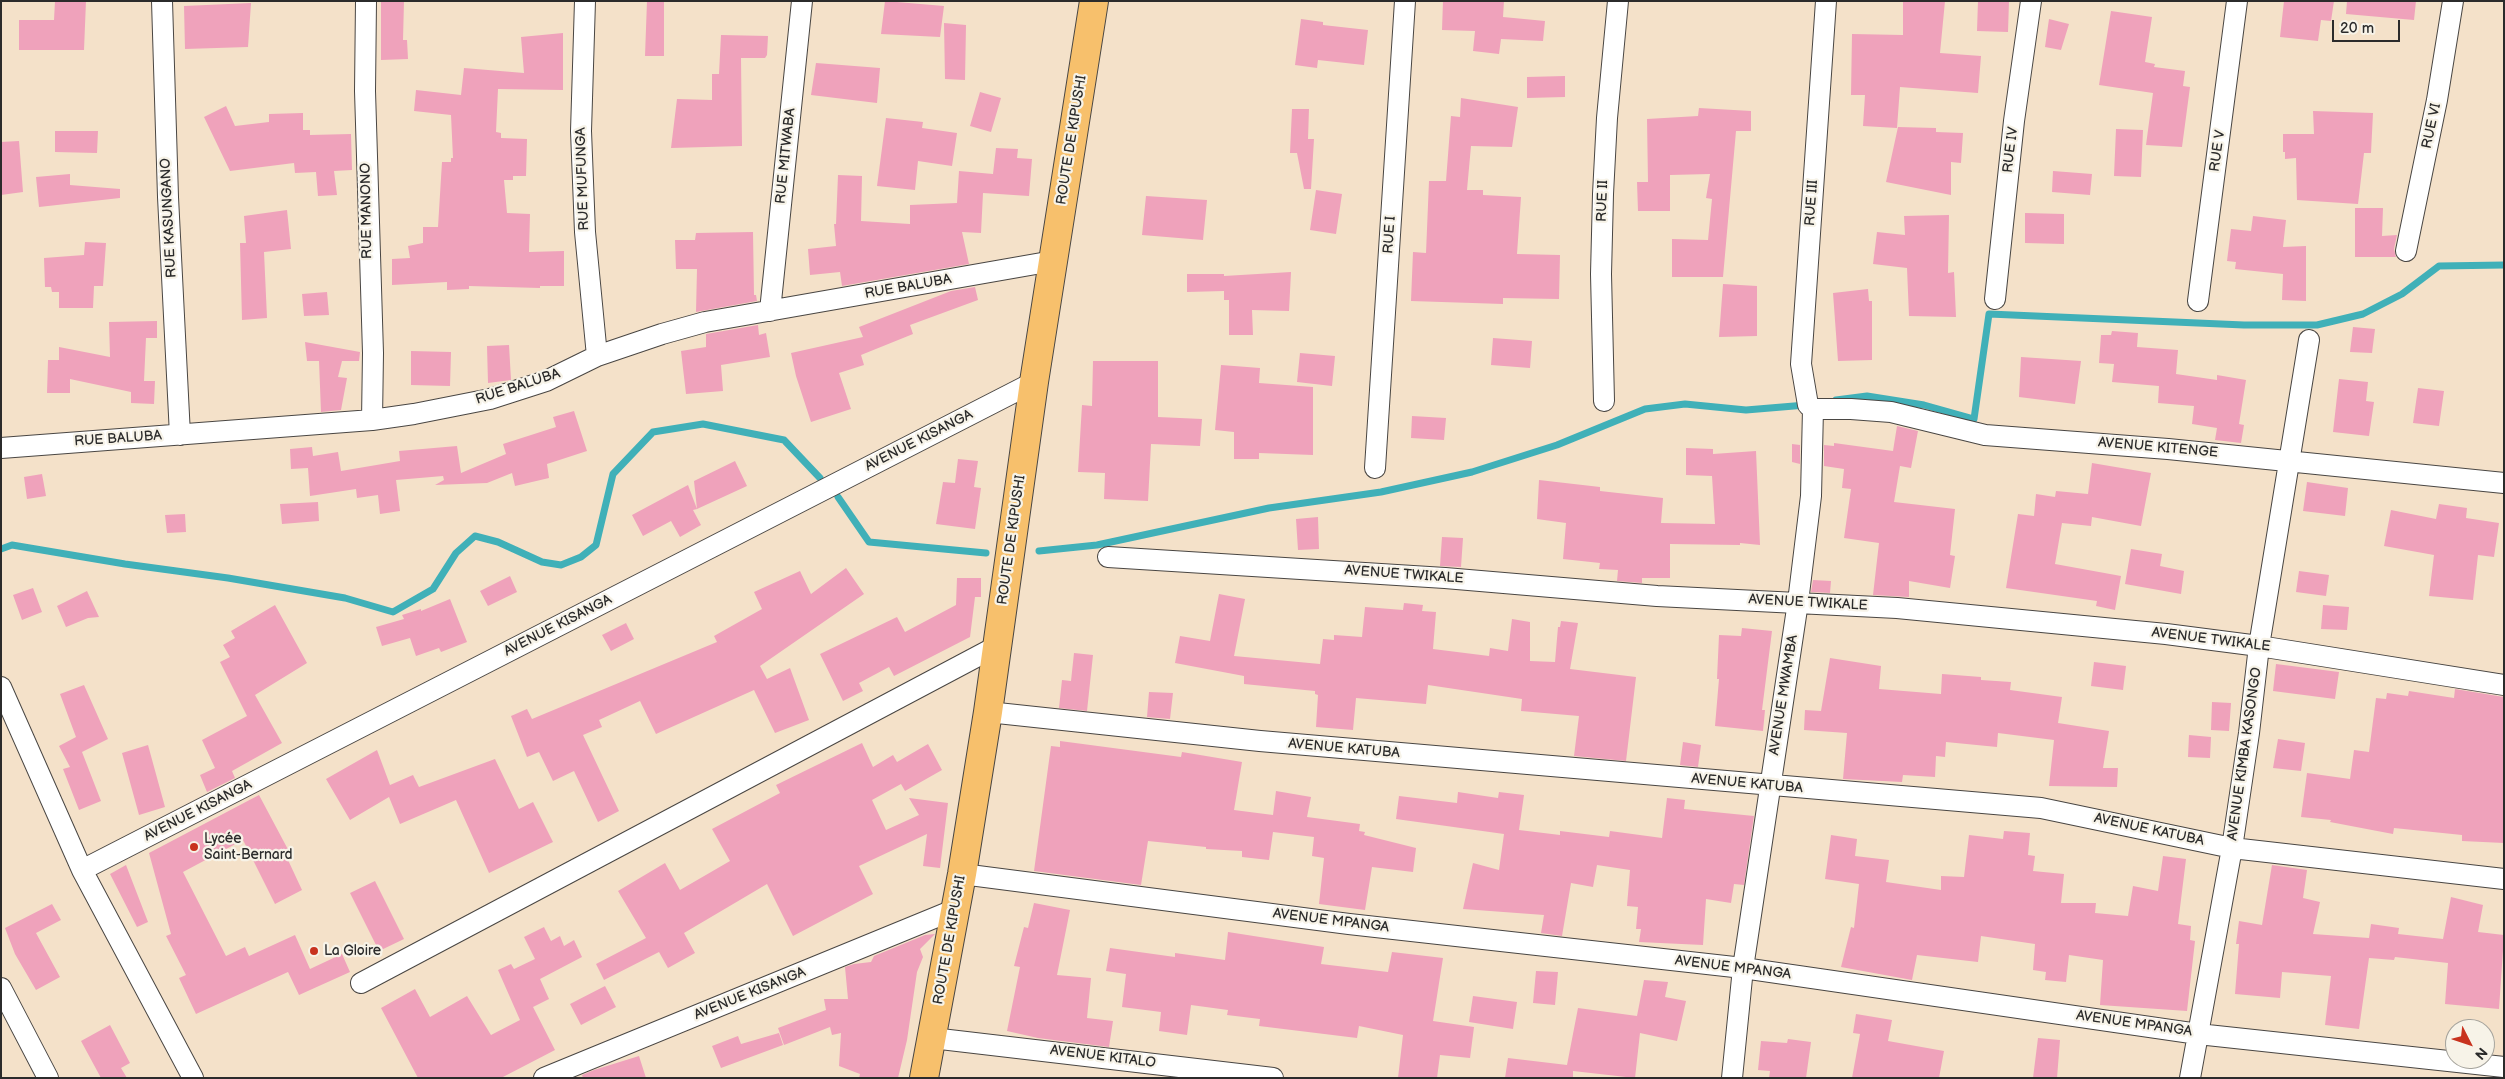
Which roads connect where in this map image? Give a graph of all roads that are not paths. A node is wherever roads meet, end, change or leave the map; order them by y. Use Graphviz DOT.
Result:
graph roads {
  1 [pos="162,1"];
  2 [pos="366,1"];
  3 [pos="585,1"];
  4 [pos="802,1"];
  5 [pos="1094,1"];
  6 [pos="1405,1"];
  7 [pos="1618,1"];
  8 [pos="1826,1"];
  9 [pos="2031,1"];
  10 [pos="2238,1"];
  11 [pos="2453,1"];
  12 [pos="2406,251"];
  13 [pos="1053,262"];
  14 [pos="1995,299"];
  15 [pos="2198,301"];
  16 [pos="770,311"];
  17 [pos="2309,340"];
  18 [pos="597,356"];
  19 [pos="1034,382"];
  20 [pos="1604,401"];
  21 [pos="1810,407"];
  22 [pos="372,420"];
  23 [pos="180,435"];
  24 [pos="1,448"];
  25 [pos="2289,460"];
  26 [pos="1375,468"];
  27 [pos="2504,483"];
  28 [pos="1108,557"];
  29 [pos="1798,602"];
  30 [pos="997,646"];
  31 [pos="2259,646"];
  32 [pos="2504,685"];
  33 [pos="1,687"];
  34 [pos="988,712"];
  35 [pos="1771,786"];
  36 [pos="2232,848"];
  37 [pos="82,870"];
  38 [pos="962,874"];
  39 [pos="2504,879"];
  40 [pos="956,909"];
  41 [pos="1743,968"];
  42 [pos="361,983"];
  43 [pos="1,988"];
  44 [pos="2198,1034"];
  45 [pos="932,1038"];
  46 [pos="2504,1067"];
  47 [pos="48,1078"];
  48 [pos="193,1078"];
  49 [pos="544,1078"];
  50 [pos="924,1078"];
  51 [pos="1273,1078"];
  52 [pos="1732,1078"];
  53 [pos="2190,1078"];
  1 -- 23 [label="street, RUE KASUNGANO"];
  2 -- 22 [label="street, RUE MANONO"];
  3 -- 18 [label="street, RUE MUFUNGA"];
  4 -- 16 [label="street, RUE MITWABA"];
  5 -- 13 [label="highway, ROUTE DE KIPUSHI"];
  6 -- 26 [label="street, RUE I"];
  7 -- 20 [label="street, RUE II"];
  8 -- 21 [label="street, RUE III"];
  9 -- 14 [label="street, RUE IV"];
  10 -- 15 [label="street, RUE V"];
  11 -- 12 [label="street, RUE VI"];
  13 -- 16 [label="street, RUE BALUBA"];
  13 -- 19 [label="highway, ROUTE DE KIPUSHI"];
  16 -- 18 [label="street, RUE BALUBA"];
  17 -- 25 [label="street, AVENUE KIMBA KASONGO"];
  18 -- 22 [label="street, RUE BALUBA"];
  19 -- 30 [label="highway, ROUTE DE KIPUSHI"];
  19 -- 37 [label="street, AVENUE KISANGA"];
  21 -- 25 [label="street, AVENUE KITENGE"];
  21 -- 29 [label="street, AVENUE MWAMBA"];
  22 -- 23 [label="street, RUE BALUBA"];
  23 -- 24 [label="street, RUE BALUBA"];
  25 -- 27 [label="street, AVENUE KITENGE"];
  25 -- 31 [label="street, AVENUE KIMBA KASONGO"];
  28 -- 29 [label="street, AVENUE TWIKALE"];
  29 -- 31 [label="street, AVENUE TWIKALE"];
  29 -- 35 [label="street, AVENUE MWAMBA"];
  30 -- 34 [label="highway, ROUTE DE KIPUSHI"];
  30 -- 42 [label="street"];
  31 -- 32 [label="street, AVENUE TWIKALE"];
  31 -- 36 [label="street, AVENUE KIMBA KASONGO"];
  33 -- 37 [label="street"];
  34 -- 35 [label="street, AVENUE KATUBA"];
  34 -- 38 [label="highway, ROUTE DE KIPUSHI"];
  35 -- 36 [label="street, AVENUE KATUBA"];
  35 -- 41 [label="street, AVENUE MWAMBA"];
  36 -- 39 [label="street, AVENUE KATUBA"];
  36 -- 44 [label="street, AVENUE KIMBA KASONGO"];
  37 -- 48 [label="street"];
  38 -- 40 [label="highway, ROUTE DE KIPUSHI"];
  38 -- 41 [label="street, AVENUE MPANGA"];
  40 -- 45 [label="highway, ROUTE DE KIPUSHI"];
  40 -- 49 [label="street, AVENUE KISANGA"];
  41 -- 44 [label="street, AVENUE MPANGA"];
  41 -- 52 [label="street, AVENUE MWAMBA"];
  43 -- 47 [label="street"];
  44 -- 46 [label="street, AVENUE MPANGA"];
  44 -- 53 [label="street, AVENUE KIMBA KASONGO"];
  45 -- 50 [label="highway, ROUTE DE KIPUSHI"];
  45 -- 51 [label="street, AVENUE KITALO"];
}
